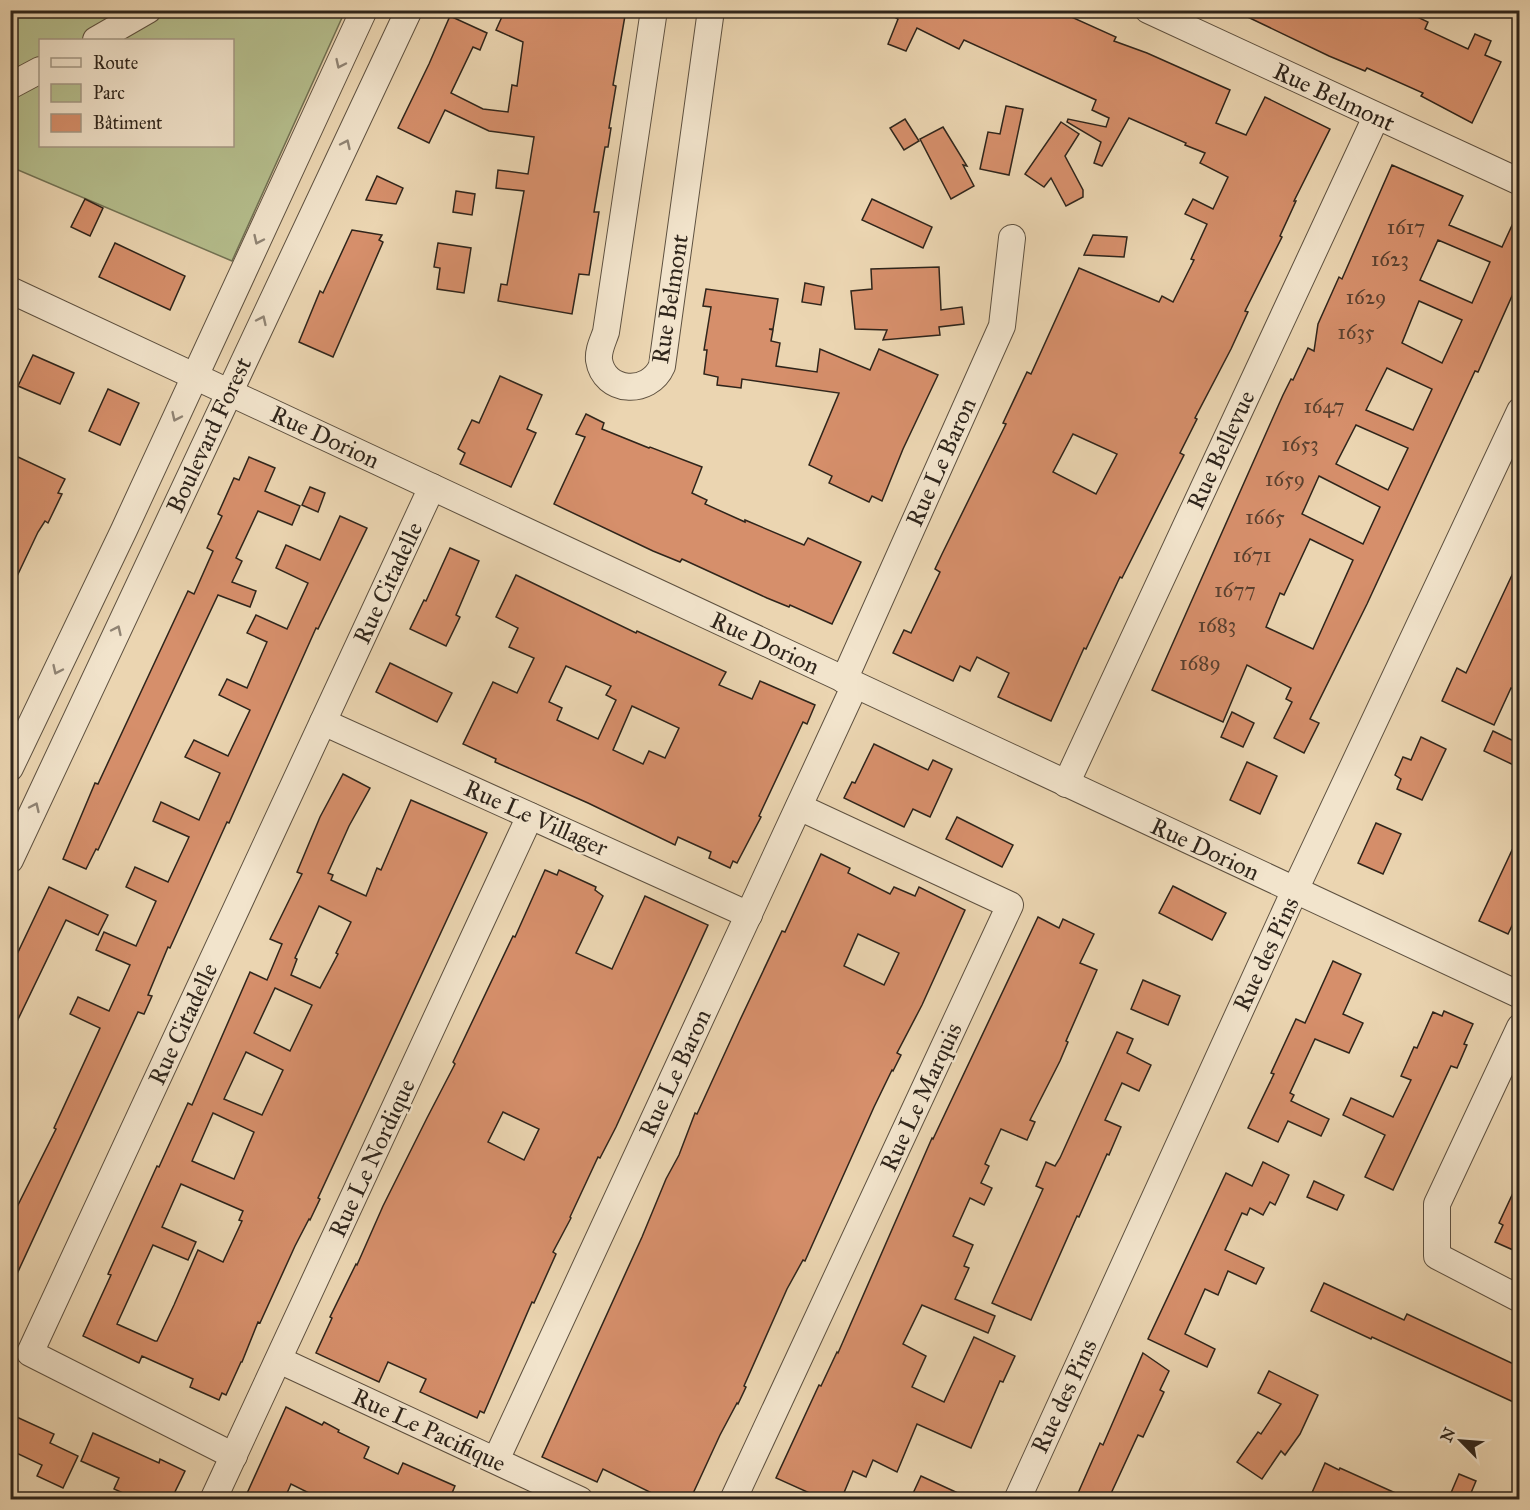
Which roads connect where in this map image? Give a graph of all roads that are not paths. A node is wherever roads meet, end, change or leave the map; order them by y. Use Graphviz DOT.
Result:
graph roads {
  1 [pos="364,10"];
  2 [pos="409,10"];
  3 [pos="654,10"];
  4 [pos="711,10"];
  5 [pos="1148,10"];
  6 [pos="138,14"];
  7 [pos="98,39"];
  8 [pos="39,71"];
  9 [pos="10,86"];
  10 [pos="1376,117"];
  11 [pos="1520,182"];
  12 [pos="1012,238"];
  13 [pos="10,290"];
  14 [pos="195,376"];
  15 [pos="228,392"];
  16 [pos="1520,411"];
  17 [pos="432,487"];
  18 [pos="849,682"];
  19 [pos="323,722"];
  20 [pos="10,768"];
  21 [pos="1066,784"];
  22 [pos="799,807"];
  23 [pos="530,816"];
  24 [pos="10,860"];
  25 [pos="1295,890"];
  26 [pos="749,915"];
  27 [pos="1520,995"];
  28 [pos="1520,1027"];
  29 [pos="1520,1299"];
  30 [pos="279,1360"];
  31 [pos="234,1456"];
  32 [pos="496,1460"];
  33 [pos="213,1500"];
  34 [pos="580,1500"];
  35 [pos="734,1500"];
  36 [pos="1017,1500"];
  1 -- 14 [label="street, Boulevard Forest, one-way"];
  15 -- 2 [label="street, Boulevard Forest, one-way"];
  3 -- 4 [label="street, Rue Belmont"];
  5 -- 10 [label="street, Rue Belmont"];
  6 -- 7 [label="street"];
  8 -- 9 [label="street"];
  10 -- 11 [label="street, Rue Belmont"];
  10 -- 21 [label="street, Rue Bellevue"];
  12 -- 18 [label="street, Rue Le Baron"];
  13 -- 14 [label="street, Rue Dorion"];
  14 -- 15 [label="street, Rue Dorion"];
  14 -- 20 [label="street, Boulevard Forest, one-way"];
  15 -- 17 [label="street, Rue Dorion"];
  24 -- 15 [label="street, Boulevard Forest, one-way"];
  16 -- 25 [label="street, Rue des Pins"];
  17 -- 18 [label="street, Rue Dorion"];
  17 -- 19 [label="street, Rue Citadelle"];
  18 -- 21 [label="street, Rue Dorion"];
  18 -- 22 [label="street, Rue Le Baron"];
  19 -- 23 [label="street, Rue Le Villager"];
  19 -- 31 [label="street, Rue Citadelle"];
  21 -- 25 [label="street, Rue Dorion"];
  22 -- 26 [label="street, Rue Le Baron"];
  22 -- 35 [label="street, Rue Le Marquis"];
  23 -- 26 [label="street, Rue Le Villager"];
  23 -- 30 [label="street, Rue Le Nordique"];
  25 -- 27 [label="street, Rue Dorion"];
  25 -- 36 [label="street, Rue des Pins"];
  26 -- 32 [label="street, Rue Le Baron"];
  28 -- 29 [label="street"];
  30 -- 31 [label="street, Rue Le Nordique"];
  30 -- 32 [label="street, Rue Le Pacifique"];
  31 -- 33 [label="street, Rue Le Nordique"];
  32 -- 34 [label="street, Rue Le Pacifique"];
}
